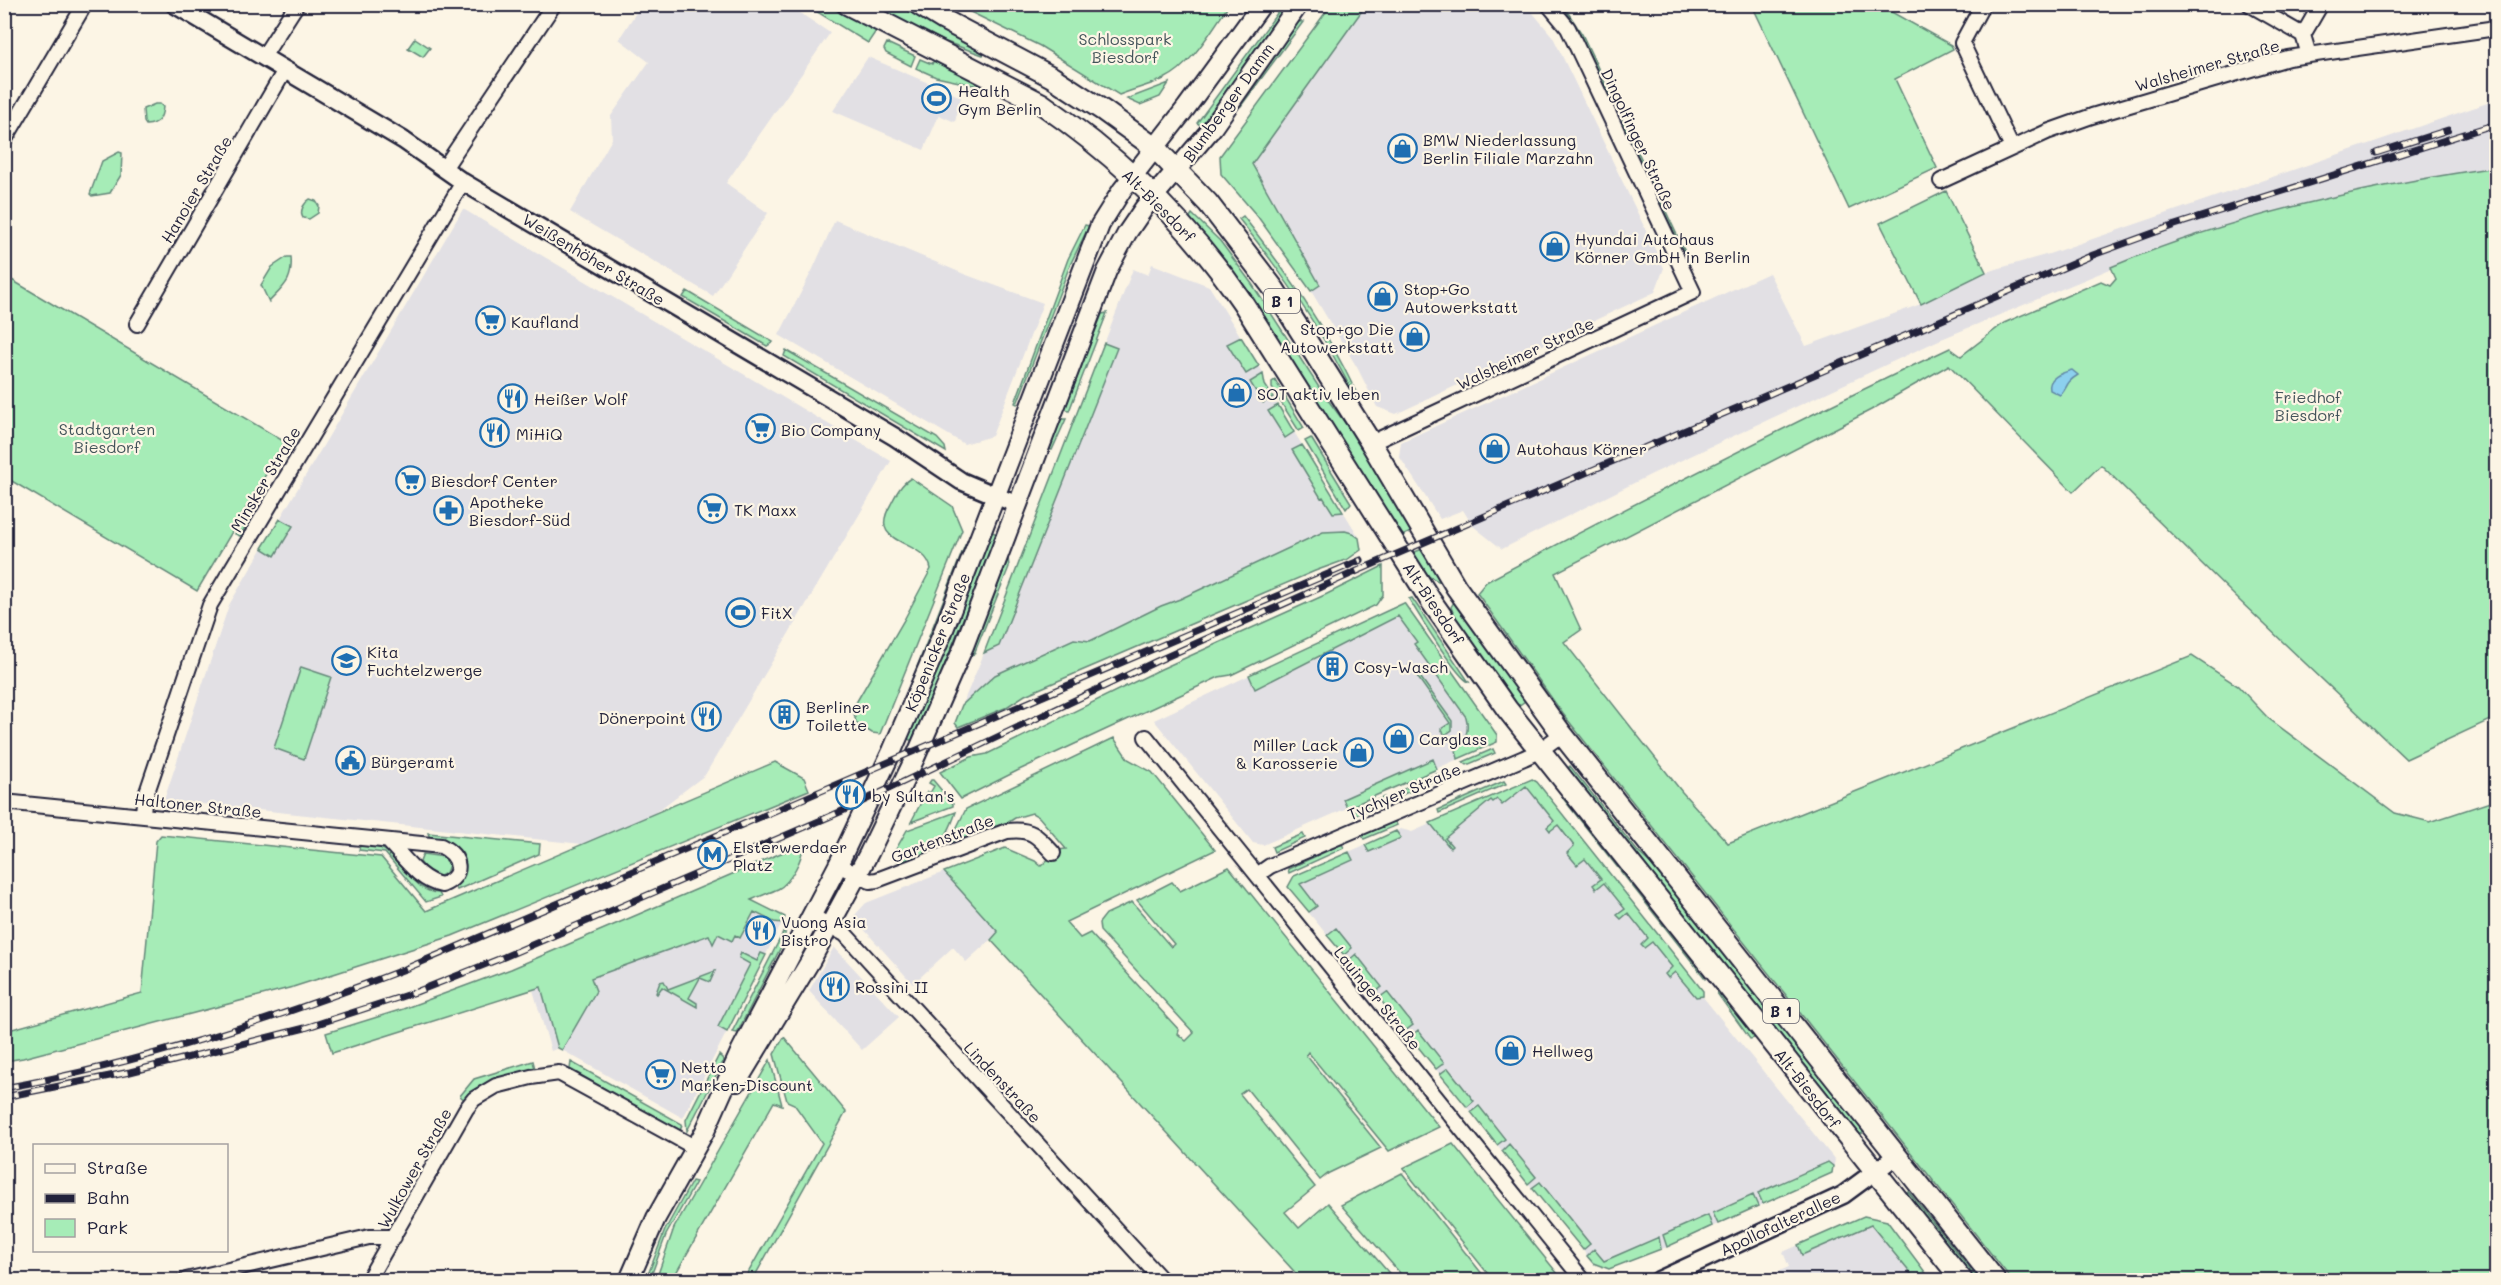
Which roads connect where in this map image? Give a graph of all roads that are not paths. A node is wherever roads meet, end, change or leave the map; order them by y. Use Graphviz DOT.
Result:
graph roads {
  1 [pos="85,4"];
  2 [pos="174,4"];
  3 [pos="297,4"];
  4 [pos="554,4"];
  5 [pos="848,4"];
  6 [pos="918,4"];
  7 [pos="1262,4"];
  8 [pos="1299,4"];
  9 [pos="1548,4"];
  10 [pos="1983,4"];
  11 [pos="2249,4"];
  12 [pos="2321,4"];
  13 [pos="2496,28"];
  14 [pos="2303,35"];
  15 [pos="2308,55"];
  16 [pos="263,57"];
  17 [pos="285,70"];
  18 [pos="4,141"];
  19 [pos="1155,148"];
  20 [pos="2012,148"];
  21 [pos="445,167"];
  22 [pos="1178,169"];
  23 [pos="1132,176"];
  24 [pos="1941,181"];
  25 [pos="463,182"];
  26 [pos="1154,196"];
  27 [pos="1693,292"];
  28 [pos="136,324"];
  29 [pos="1371,443"];
  30 [pos="994,496"];
  31 [pos="1018,505"];
  32 [pos="1562,734"];
  33 [pos="1146,737"];
  34 [pos="1539,751"];
  35 [pos="4,802"];
  36 [pos="143,815"];
  37 [pos="388,841"];
  38 [pos="1053,853"];
  39 [pos="838,865"];
  40 [pos="857,874"];
  41 [pos="1257,875"];
  42 [pos="812,916"];
  43 [pos="829,926"];
  44 [pos="705,1131"];
  45 [pos="696,1148"];
  46 [pos="1896,1156"];
  47 [pos="1876,1172"];
  48 [pos="394,1237"];
  49 [pos="186,1281"];
  50 [pos="368,1281"];
  51 [pos="629,1281"];
  52 [pos="1162,1281"];
  53 [pos="1583,1281"];
  54 [pos="1659,1281"];
  55 [pos="1962,1281"];
  56 [pos="1995,1281"];
  1 -- 18 [label="street"];
  2 -- 16 [label="street, Weißenhöher Straße"];
  3 -- 16 [label="street"];
  4 -- 21 [label="street"];
  5 -- 23 [label="main road, Alt-Biesdorf / B 1"];
  6 -- 19 [label="main road, Alt-Biesdorf / B 1"];
  7 -- 19 [label="main road, Blumberger Damm"];
  8 -- 22 [label="main road, Blumberger Damm"];
  9 -- 27 [label="street, Dingolfinger Straße"];
  10 -- 20 [label="street"];
  11 -- 14 [label="street"];
  12 -- 14 [label="street"];
  13 -- 15 [label="street, Walsheimer Straße"];
  14 -- 15 [label="street"];
  15 -- 20 [label="street, Walsheimer Straße"];
  16 -- 17 [label="street, Weißenhöher Straße"];
  17 -- 21 [label="street, Weißenhöher Straße"];
  17 -- 28 [label="street, Hanoier Straße"];
  19 -- 22 [label="main road, Alt-Biesdorf / B 1"];
  19 -- 23 [label="main road, Köpenicker Straße"];
  20 -- 24 [label="street, Walsheimer Straße"];
  21 -- 25 [label="street, Weißenhöher Straße"];
  22 -- 26 [label="main road, Blumberger Damm"];
  22 -- 29 [label="main road, Alt-Biesdorf / B 1"];
  23 -- 26 [label="main road, Alt-Biesdorf / B 1"];
  23 -- 30 [label="main road, Köpenicker Straße"];
  25 -- 30 [label="street, Weißenhöher Straße"];
  25 -- 36 [label="street, Minsker Straße"];
  26 -- 31 [label="main road, Köpenicker Straße"];
  26 -- 34 [label="main road, Alt-Biesdorf / B 1"];
  27 -- 29 [label="street, Walsheimer Straße"];
  29 -- 32 [label="main road, Alt-Biesdorf / B 1"];
  30 -- 31 [label="street, Weißenhöher Straße"];
  30 -- 39 [label="main road, Köpenicker Straße"];
  31 -- 40 [label="main road, Köpenicker Straße"];
  32 -- 34 [label="street, Tychyer Straße"];
  32 -- 46 [label="main road, Alt-Biesdorf / B 1"];
  33 -- 41 [label="street, Lauinger Straße"];
  34 -- 41 [label="street, Tychyer Straße"];
  34 -- 47 [label="main road, Alt-Biesdorf / B 1"];
  35 -- 36 [label="street, Haltoner Straße"];
  36 -- 37 [label="street, Haltoner Straße"];
  37 -- 37 [label="street, Haltoner Straße"];
  38 -- 40 [label="street, Gartenstraße"];
  39 -- 40 [label="street, Gartenstraße"];
  39 -- 42 [label="main road, Köpenicker Straße"];
  40 -- 43 [label="main road, Köpenicker Straße"];
  41 -- 53 [label="street, Lauinger Straße"];
  42 -- 43 [label="street, Lindenstraße"];
  42 -- 44 [label="main road, Köpenicker Straße"];
  43 -- 44 [label="main road, Köpenicker Straße"];
  43 -- 52 [label="street, Lindenstraße"];
  44 -- 45 [label="main road, Köpenicker Straße"];
  45 -- 48 [label="street, Wulkower Straße"];
  45 -- 51 [label="main road, Köpenicker Straße"];
  46 -- 47 [label="street, Apollofalterallee"];
  46 -- 56 [label="main road, Alt-Biesdorf / B 1"];
  47 -- 54 [label="street, Apollofalterallee"];
  47 -- 55 [label="main road, Alt-Biesdorf / B 1"];
  48 -- 49 [label="street"];
  48 -- 50 [label="street, Wulkower Straße"];
}
